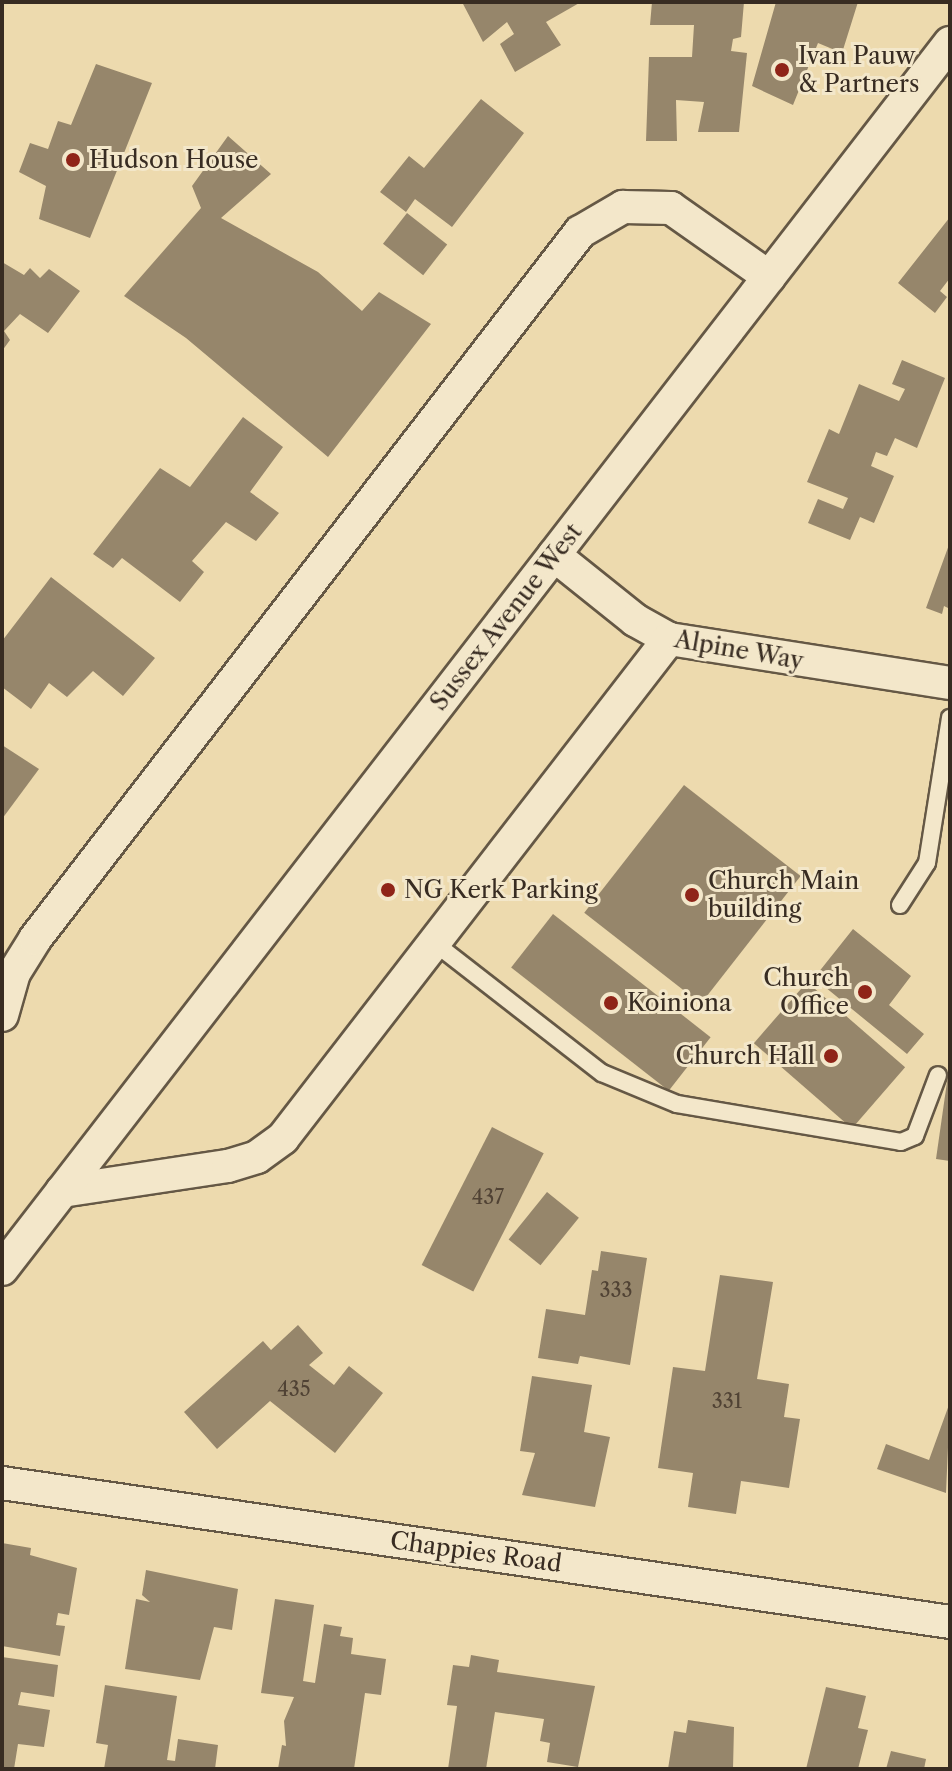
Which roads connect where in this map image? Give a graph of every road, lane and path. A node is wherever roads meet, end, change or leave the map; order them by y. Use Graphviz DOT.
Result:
graph roads {
  1 [pos="950,43"];
  2 [pos="769,277"];
  3 [pos="554,555"];
  4 [pos="669,639"];
  5 [pos="950,683"];
  6 [pos="950,718"];
  7 [pos="900,905"];
  8 [pos="436,944"];
  9 [pos="2,1015"];
  10 [pos="938,1075"];
  11 [pos="62,1191"];
  12 [pos="5,1255"];
  13 [pos="2,1483"];
  14 [pos="950,1622"];
  1 -- 2 [label="street, Sussex Avenue West"];
  2 -- 3 [label="street, Sussex Avenue West"];
  2 -- 9 [label="street"];
  3 -- 4 [label="street, Alpine Way"];
  3 -- 11 [label="street, Sussex Avenue West"];
  4 -- 5 [label="street, Alpine Way"];
  4 -- 8 [label="street"];
  6 -- 7 [label="lane"];
  8 -- 10 [label="lane"];
  8 -- 11 [label="street"];
  11 -- 12 [label="street, Sussex Avenue West"];
  13 -- 14 [label="street, Chappies Road"];
}
